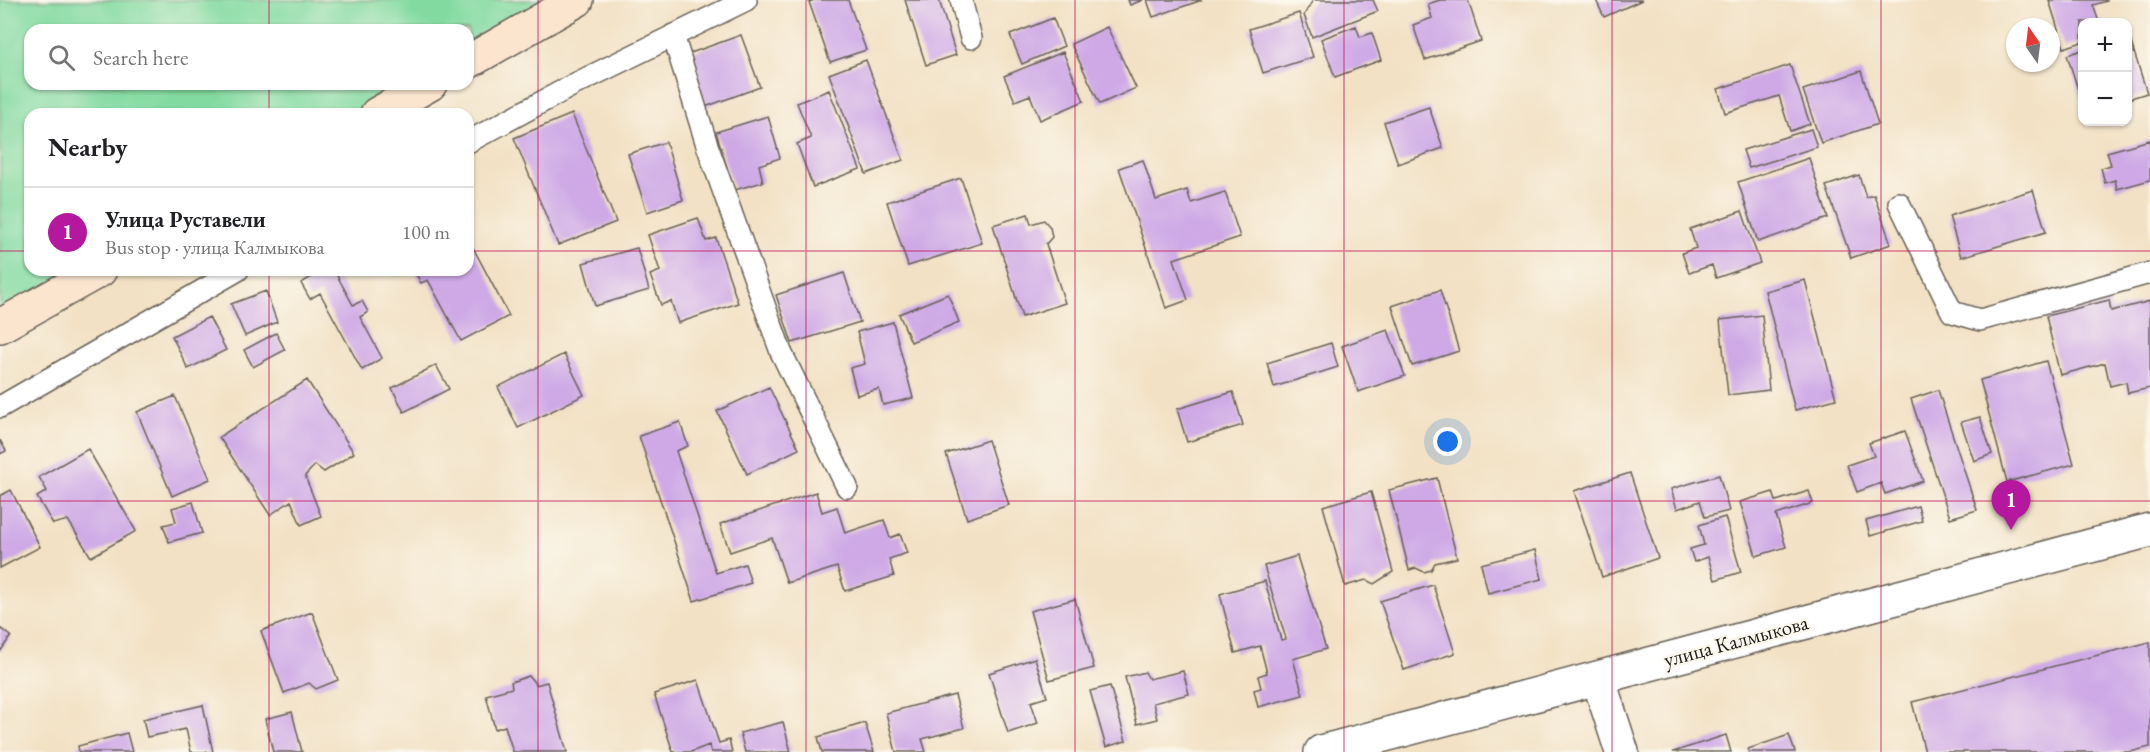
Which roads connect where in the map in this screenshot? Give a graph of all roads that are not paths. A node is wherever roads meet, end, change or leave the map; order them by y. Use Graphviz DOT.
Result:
graph roads {
  1 [pos="577,0"];
  2 [pos="746,0"];
  3 [pos="961,0"];
  4 [pos="673,35"];
  5 [pos="971,38"];
  6 [pos="474,59"];
  7 [pos="419,90"];
  8 [pos="388,108"];
  9 [pos="474,139"];
  10 [pos="1899,203"];
  11 [pos="2150,273"];
  12 [pos="89,276"];
  13 [pos="227,276"];
  14 [pos="0,326"];
  15 [pos="0,407"];
  16 [pos="847,487"];
  17 [pos="2150,530"];
  18 [pos="1598,678"];
  19 [pos="1321,752"];
  20 [pos="1622,752"];
  1 -- 6 [label="main road"];
  2 -- 4 [label="lane"];
  3 -- 5 [label="lane"];
  4 -- 9 [label="lane"];
  4 -- 16 [label="lane"];
  7 -- 8 [label="main road"];
  10 -- 11 [label="lane"];
  12 -- 14 [label="main road"];
  13 -- 15 [label="lane"];
  17 -- 18 [label="street, улица Калмыкова"];
  18 -- 19 [label="street, улица Калмыкова"];
  18 -- 20 [label="street"];
}
